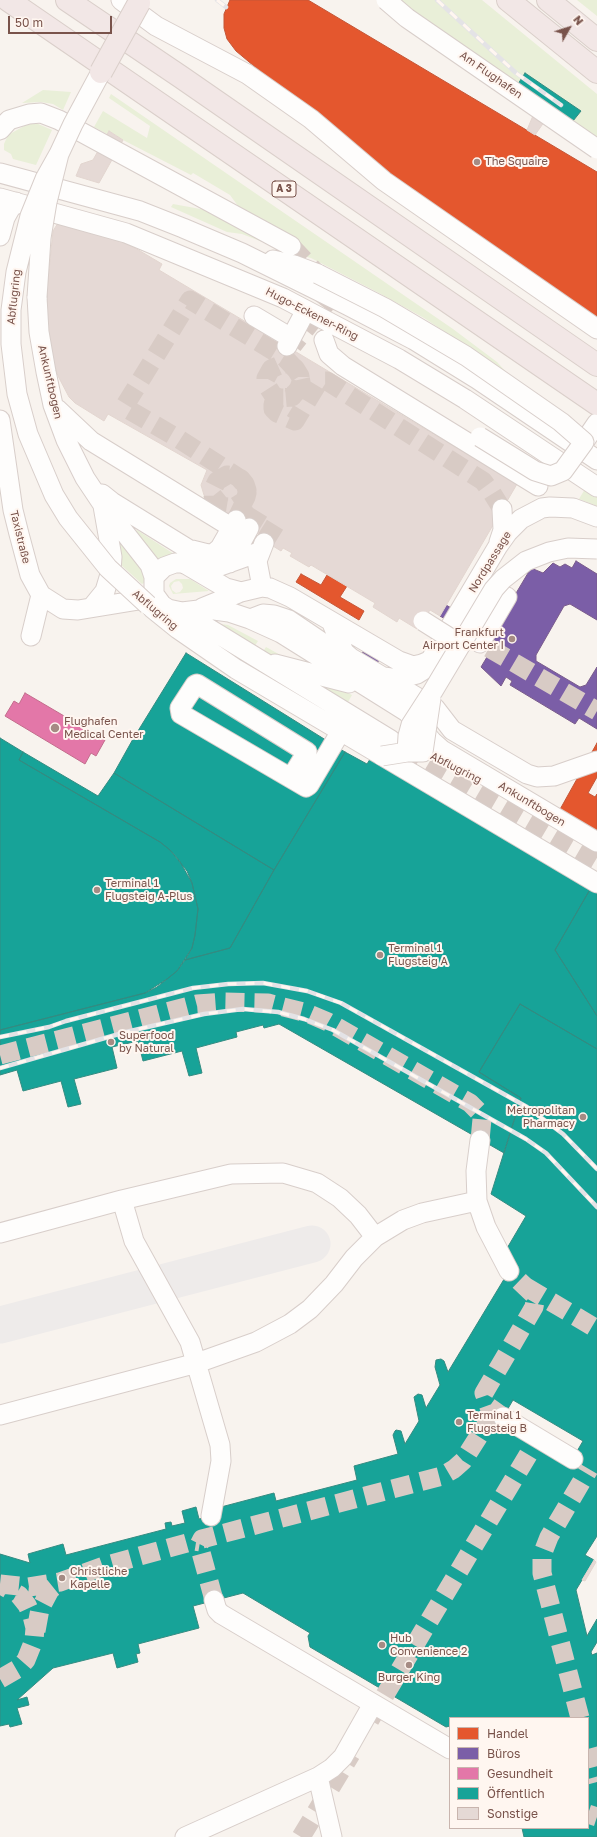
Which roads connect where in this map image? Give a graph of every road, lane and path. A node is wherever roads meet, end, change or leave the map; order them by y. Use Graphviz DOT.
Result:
graph roads {
  1 [pos="8,0"];
  2 [pos="67,0"];
  3 [pos="386,0"];
  4 [pos="391,0"];
  5 [pos="508,0"];
  6 [pos="548,0"];
  7 [pos="134,1"];
  8 [pos="597,40"];
  9 [pos="101,72"];
  10 [pos="597,72"];
  11 [pos="0,130"];
  12 [pos="597,149"];
  13 [pos="597,153"];
  14 [pos="59,154"];
  15 [pos="0,173"];
  16 [pos="8,200"];
  17 [pos="140,212"];
  18 [pos="0,236"];
  19 [pos="123,237"];
  20 [pos="291,246"];
  21 [pos="242,253"];
  22 [pos="306,310"];
  23 [pos="5,314"];
  24 [pos="254,316"];
  25 [pos="597,329"];
  26 [pos="5,337"];
  27 [pos="324,340"];
  28 [pos="597,365"];
  29 [pos="597,404"];
  30 [pos="53,405"];
  31 [pos="0,420"];
  32 [pos="597,423"];
  33 [pos="521,436"];
  34 [pos="584,442"];
  35 [pos="597,460"];
  36 [pos="85,478"];
  37 [pos="538,486"];
  38 [pos="597,487"];
  39 [pos="103,504"];
  40 [pos="502,509"];
  41 [pos="7,510"];
  42 [pos="530,514"];
  43 [pos="597,517"];
  44 [pos="235,526"];
  45 [pos="498,546"];
  46 [pos="190,550"];
  47 [pos="597,550"];
  48 [pos="230,562"];
  49 [pos="154,577"];
  50 [pos="262,587"];
  51 [pos="241,592"];
  52 [pos="41,594"];
  53 [pos="508,597"];
  54 [pos="159,601"];
  55 [pos="92,607"];
  56 [pos="191,614"];
  57 [pos="331,621"];
  58 [pos="422,621"];
  59 [pos="451,626"];
  60 [pos="30,636"];
  61 [pos="461,645"];
  62 [pos="433,657"];
  63 [pos="258,660"];
  64 [pos="382,676"];
  65 [pos="367,687"];
  66 [pos="341,710"];
  67 [pos="341,731"];
  68 [pos="386,748"];
  69 [pos="415,752"];
  70 [pos="597,761"];
  71 [pos="299,782"];
  72 [pos="597,842"];
  73 [pos="597,849"];
  74 [pos="597,883"];
  75 [pos="597,896"];
  76 [pos="480,1140"];
  77 [pos="122,1200"];
  78 [pos="477,1201"];
  79 [pos="0,1233"];
  80 [pos="375,1237"];
  81 [pos="509,1271"];
  82 [pos="197,1363"];
  83 [pos="0,1415"];
  84 [pos="503,1417"];
  85 [pos="573,1459"];
  86 [pos="211,1516"];
  87 [pos="214,1600"];
  88 [pos="373,1704"];
  89 [pos="449,1748"];
  90 [pos="318,1777"];
  91 [pos="185,1837"];
  92 [pos="332,1837"];
  1 -- 29 [label="highway, A 3"];
  2 -- 28 [label="highway"];
  3 -- 12 [label="street, Am Flughafen, bridge"];
  4 -- 13 [label="street"];
  5 -- 10 [label="highway"];
  6 -- 8 [label="highway"];
  7 -- 9 [label="highway, bridge"];
  7 -- 25 [label="street"];
  9 -- 14 [label="street, Ankunftbogen, bridge"];
  11 -- 20 [label="street"];
  14 -- 23 [label="street, Abflugring, bridge"];
  14 -- 30 [label="street, Ankunftbogen, bridge"];
  15 -- 17 [label="street, Hugo-Eckener-Ring"];
  16 -- 18 [label="street"];
  16 -- 19 [label="street, Hugo-Eckener-Ring"];
  17 -- 19 [label="street"];
  17 -- 21 [label="street, Hugo-Eckener-Ring"];
  19 -- 22 [label="street, Hugo-Eckener-Ring"];
  21 -- 34 [label="street, bridge"];
  21 -- 35 [label="street, Hugo-Eckener-Ring"];
  22 -- 24 [label="street"];
  22 -- 27 [label="street"];
  22 -- 33 [label="street, Hugo-Eckener-Ring"];
  23 -- 26 [label="street, Abflugring, bridge"];
  26 -- 67 [label="street, Abflugring, bridge"];
  27 -- 34 [label="street, bridge"];
  27 -- 37 [label="street"];
  30 -- 36 [label="street, Ankunftbogen"];
  30 -- 44 [label="street"];
  31 -- 41 [label="street, Taxistraße"];
  32 -- 34 [label="street"];
  33 -- 37 [label="street"];
  33 -- 38 [label="street, Hugo-Eckener-Ring"];
  36 -- 39 [label="street, Ankunftbogen"];
  36 -- 46 [label="street"];
  37 -- 42 [label="street"];
  39 -- 49 [label="street, Ankunftbogen"];
  39 -- 55 [label="street"];
  40 -- 45 [label="street"];
  41 -- 52 [label="street, Taxistraße"];
  42 -- 43 [label="street, Nordpassage"];
  42 -- 45 [label="street, Nordpassage"];
  44 -- 46 [label="street"];
  44 -- 48 [label="street"];
  45 -- 59 [label="street, Nordpassage"];
  46 -- 48 [label="street"];
  47 -- 61 [label="street, bridge"];
  48 -- 50 [label="street"];
  48 -- 51 [label="street"];
  49 -- 51 [label="street"];
  49 -- 54 [label="street, Ankunftbogen"];
  50 -- 51 [label="street"];
  50 -- 57 [label="street"];
  51 -- 56 [label="street"];
  52 -- 55 [label="street, Taxistraße"];
  52 -- 60 [label="street"];
  53 -- 59 [label="street"];
  54 -- 55 [label="street, Taxistraße"];
  54 -- 56 [label="street, Ankunftbogen"];
  56 -- 63 [label="street"];
  56 -- 65 [label="street, Ankunftbogen"];
  56 -- 66 [label="street"];
  57 -- 62 [label="street"];
  57 -- 64 [label="street"];
  58 -- 61 [label="street, bridge"];
  59 -- 62 [label="street, Nordpassage"];
  61 -- 69 [label="street, bridge"];
  62 -- 64 [label="street, Nordpassage"];
  63 -- 65 [label="street"];
  63 -- 66 [label="street"];
  64 -- 70 [label="street"];
  65 -- 72 [label="street, Ankunftbogen"];
  66 -- 68 [label="street"];
  67 -- 68 [label="street, Abflugring"];
  67 -- 71 [label="street"];
  68 -- 69 [label="street, Abflugring, bridge"];
  68 -- 74 [label="street"];
  68 -- 75 [label="street"];
  69 -- 73 [label="street, Abflugring"];
  71 -- 71 [label="street"];
  76 -- 78 [label="street"];
  77 -- 79 [label="street"];
  77 -- 80 [label="street"];
  77 -- 82 [label="street"];
  78 -- 80 [label="street"];
  78 -- 81 [label="street"];
  80 -- 82 [label="street"];
  82 -- 83 [label="street"];
  82 -- 86 [label="street"];
  84 -- 85 [label="street"];
  87 -- 88 [label="street"];
  88 -- 89 [label="street"];
  88 -- 90 [label="street"];
  90 -- 91 [label="street"];
  90 -- 92 [label="street"];
}
